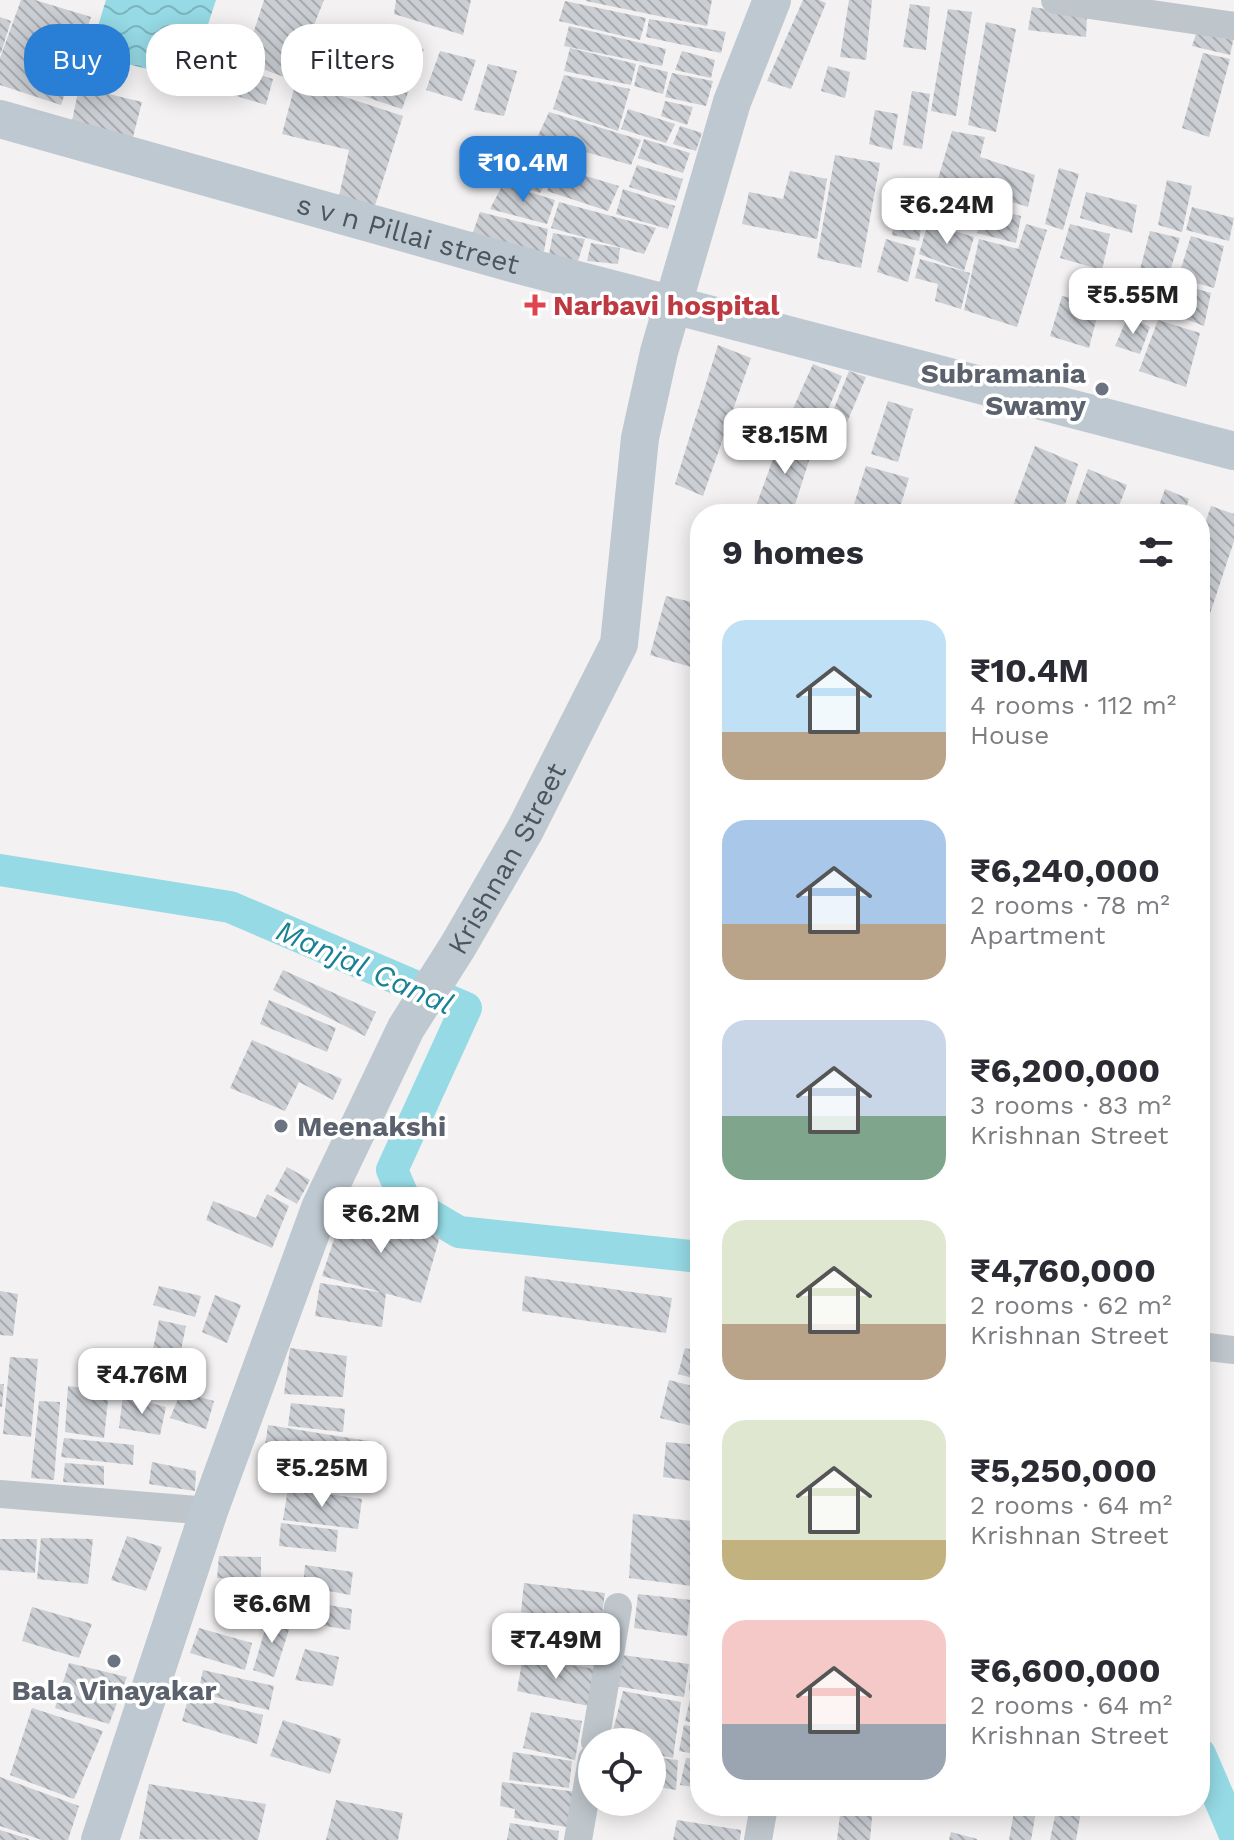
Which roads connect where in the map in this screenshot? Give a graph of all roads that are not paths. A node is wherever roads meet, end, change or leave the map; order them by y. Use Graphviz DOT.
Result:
graph roads {
  1 [pos="772,0"];
  2 [pos="1055,0"];
  3 [pos="1234,26"];
  4 [pos="0,119"];
  5 [pos="674,305"];
  6 [pos="1234,451"];
  7 [pos="1210,1347"];
  8 [pos="1234,1350"];
  9 [pos="0,1494"];
  10 [pos="209,1511"];
  11 [pos="618,1607"];
  12 [pos="597,1728"];
  13 [pos="582,1816"];
  14 [pos="762,1816"];
  15 [pos="100,1840"];
  16 [pos="578,1840"];
  17 [pos="758,1840"];
  1 -- 5 [label="main road, Krishnan Street"];
  2 -- 3 [label="street"];
  4 -- 5 [label="main road, s v n Pillai street"];
  5 -- 6 [label="main road, s v n Pillai street"];
  5 -- 10 [label="main road, Krishnan Street"];
  7 -- 8 [label="street"];
  9 -- 10 [label="street"];
  10 -- 15 [label="main road, Krishnan Street"];
  11 -- 12 [label="street"];
  13 -- 16 [label="street"];
  14 -- 17 [label="street"];
}
